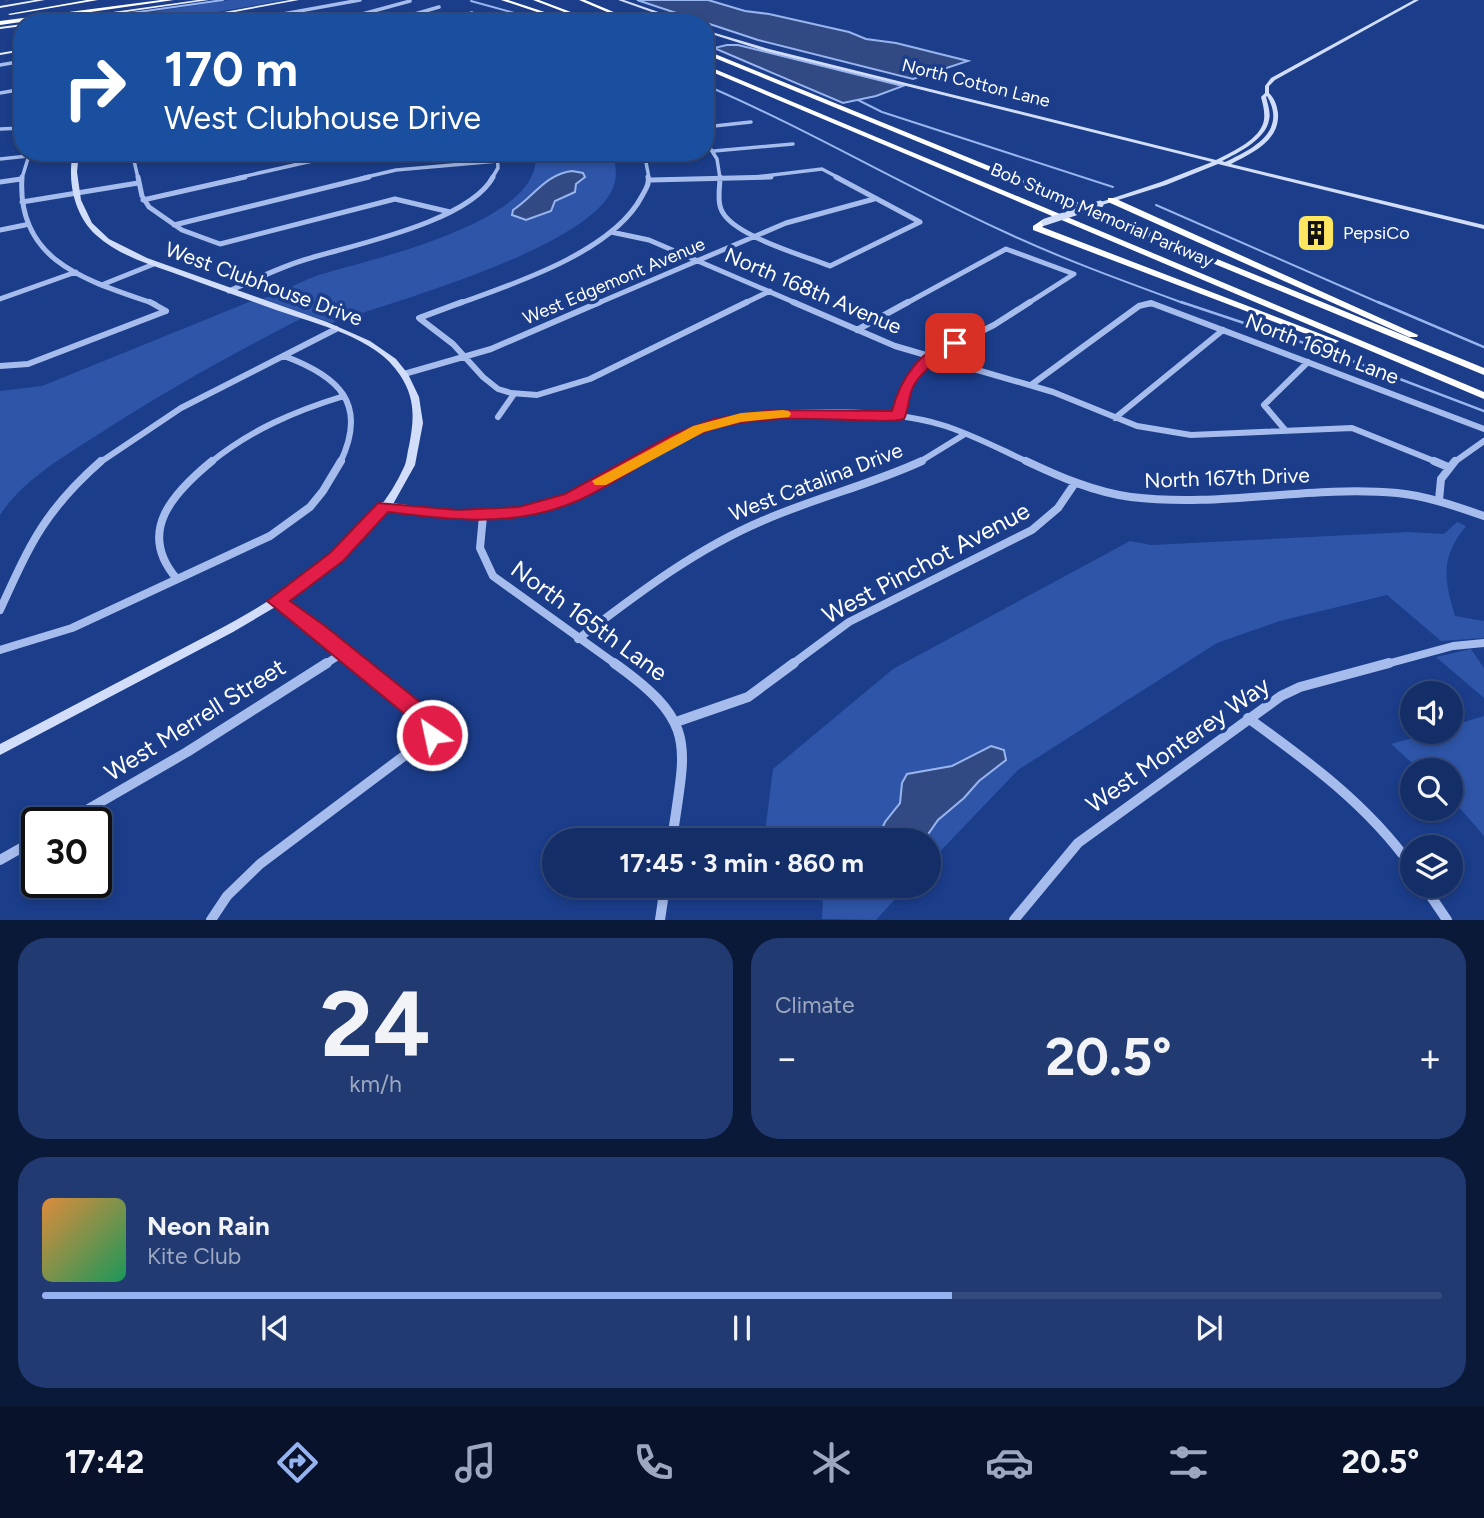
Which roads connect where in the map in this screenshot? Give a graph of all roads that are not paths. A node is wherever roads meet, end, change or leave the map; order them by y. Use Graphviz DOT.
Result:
graph roads {
  1 [pos="43,0"];
  2 [pos="59,0"];
  3 [pos="92,0"];
  4 [pos="123,0"];
  5 [pos="143,0"];
  6 [pos="172,0"];
  7 [pos="207,0"];
  8 [pos="297,0"];
  9 [pos="307,0"];
  10 [pos="360,0"];
  11 [pos="401,0"];
  12 [pos="503,0"];
  13 [pos="536,0"];
  14 [pos="551,0"];
  15 [pos="582,0"];
  16 [pos="599,0"];
  17 [pos="613,0"];
  18 [pos="620,0"];
  19 [pos="1417,0"];
  20 [pos="410,1"];
  21 [pos="160,2"];
  22 [pos="439,7"];
  23 [pos="288,13"];
  24 [pos="364,13"];
  25 [pos="472,13"];
  26 [pos="15,14"];
  27 [pos="16,14"];
  28 [pos="22,14"];
  29 [pos="25,14"];
  30 [pos="32,14"];
  31 [pos="104,14"];
  32 [pos="217,14"];
  33 [pos="228,14"];
  34 [pos="282,14"];
  35 [pos="357,14"];
  36 [pos="369,14"];
  37 [pos="413,14"];
  38 [pos="468,14"];
  39 [pos="547,14"];
  40 [pos="575,14"];
  41 [pos="581,14"];
  42 [pos="616,14"];
  43 [pos="628,14"];
  44 [pos="653,14"];
  45 [pos="661,14"];
  46 [pos="0,17"];
  47 [pos="714,33"];
  48 [pos="714,33"];
  49 [pos="714,55"];
  50 [pos="714,70"];
  51 [pos="1267,94"];
  52 [pos="751,122"];
  53 [pos="714,126"];
  54 [pos="1094,131"];
  55 [pos="1127,136"];
  56 [pos="793,144"];
  57 [pos="714,151"];
  58 [pos="27,161"];
  59 [pos="75,161"];
  60 [pos="134,161"];
  61 [pos="313,161"];
  62 [pos="498,161"];
  63 [pos="648,161"];
  64 [pos="1222,162"];
  65 [pos="21,179"];
  66 [pos="651,180"];
  67 [pos="722,180"];
  68 [pos="0,182"];
  69 [pos="138,183"];
  70 [pos="76,193"];
  71 [pos="874,199"];
  72 [pos="143,200"];
  73 [pos="1111,200"];
  74 [pos="22,202"];
  75 [pos="1131,202"];
  76 [pos="450,212"];
  77 [pos="1045,222"];
  78 [pos="25,225"];
  79 [pos="174,225"];
  80 [pos="1484,227"];
  81 [pos="0,230"];
  82 [pos="611,232"];
  83 [pos="755,235"];
  84 [pos="698,260"];
  85 [pos="154,264"];
  86 [pos="76,272"];
  87 [pos="104,284"];
  88 [pos="229,291"];
  89 [pos="770,291"];
  90 [pos="0,299"];
  91 [pos="336,328"];
  92 [pos="857,330"];
  93 [pos="1223,330"];
  94 [pos="284,356"];
  95 [pos="464,357"];
  96 [pos="931,358"];
  97 [pos="1308,362"];
  98 [pos="0,366"];
  99 [pos="1484,366"];
  100 [pos="1484,372"];
  101 [pos="404,374"];
  102 [pos="1031,385"];
  103 [pos="514,394"];
  104 [pos="344,396"];
  105 [pos="1484,398"];
  106 [pos="899,416"];
  107 [pos="498,417"];
  108 [pos="1115,418"];
  109 [pos="1484,429"];
  110 [pos="1286,431"];
  111 [pos="965,434"];
  112 [pos="1484,441"];
  113 [pos="1448,467"];
  114 [pos="1075,483"];
  115 [pos="1439,499"];
  116 [pos="384,506"];
  117 [pos="483,516"];
  118 [pos="1484,516"];
  119 [pos="177,579"];
  120 [pos="277,601"];
  121 [pos="0,610"];
  122 [pos="579,639"];
  123 [pos="1484,643"];
  124 [pos="0,650"];
  125 [pos="344,652"];
  126 [pos="1248,718"];
  127 [pos="676,722"];
  128 [pos="0,750"];
  129 [pos="92,807"];
  130 [pos="674,828"];
  131 [pos="21,848"];
  132 [pos="1400,852"];
  133 [pos="0,860"];
  134 [pos="663,898"];
  135 [pos="1432,898"];
  136 [pos="211,919"];
  137 [pos="660,919"];
  138 [pos="1014,919"];
  139 [pos="1447,919"];
  1 -- 46 [label="main road"];
  2 -- 46 [label="highway"];
  3 -- 26 [label="highway"];
  3 -- 27 [label="highway"];
  4 -- 28 [label="highway"];
  5 -- 29 [label="highway"];
  6 -- 21 [label="highway"];
  7 -- 31 [label="main road"];
  8 -- 32 [label="main road"];
  9 -- 33 [label="main road"];
  10 -- 23 [label="street"];
  11 -- 20 [label="street"];
  12 -- 39 [label="highway"];
  13 -- 40 [label="highway"];
  14 -- 41 [label="highway"];
  15 -- 42 [label="highway"];
  16 -- 43 [label="highway"];
  17 -- 44 [label="main road"];
  18 -- 45 [label="main road"];
  19 -- 51 [label="main road"];
  20 -- 24 [label="street"];
  21 -- 30 [label="highway"];
  22 -- 37 [label="street"];
  23 -- 34 [label="street"];
  24 -- 35 [label="street"];
  24 -- 36 [label="street"];
  25 -- 38 [label="street"];
  47 -- 54 [label="main road, North Cotton Lane"];
  48 -- 55 [label="main road, North Cotton Lane"];
  49 -- 100 [label="highway, Bob Stump Memorial Parkway"];
  50 -- 105 [label="highway, Bob Stump Memorial Parkway"];
  51 -- 64 [label="main road"];
  51 -- 64 [label="main road"];
  52 -- 53 [label="street"];
  54 -- 55 [label="main road"];
  54 -- 64 [label="main road, North Cotton Lane"];
  55 -- 64 [label="main road, North Cotton Lane"];
  56 -- 57 [label="street"];
  57 -- 67 [label="street"];
  58 -- 65 [label="street"];
  59 -- 70 [label="main road, West Clubhouse Drive"];
  60 -- 69 [label="street"];
  61 -- 72 [label="street"];
  62 -- 76 [label="street"];
  62 -- 79 [label="street"];
  63 -- 66 [label="street"];
  64 -- 73 [label="main road"];
  64 -- 75 [label="main road"];
  64 -- 80 [label="main road, North Cotton Lane"];
  65 -- 68 [label="street"];
  65 -- 74 [label="street"];
  66 -- 67 [label="street"];
  66 -- 82 [label="street"];
  67 -- 71 [label="street"];
  67 -- 83 [label="street"];
  69 -- 70 [label="street"];
  69 -- 72 [label="street"];
  70 -- 74 [label="street"];
  70 -- 85 [label="main road, West Clubhouse Drive"];
  71 -- 83 [label="street, West Edgemont Avenue"];
  71 -- 83 [label="street"];
  72 -- 79 [label="street"];
  73 -- 75 [label="highway"];
  73 -- 77 [label="main road, bridge"];
  74 -- 78 [label="street"];
  75 -- 99 [label="highway"];
  76 -- 79 [label="street"];
  76 -- 88 [label="street"];
  77 -- 105 [label="highway"];
  78 -- 81 [label="street"];
  78 -- 86 [label="street"];
  82 -- 84 [label="street, North 168th Avenue"];
  82 -- 95 [label="street"];
  83 -- 84 [label="street, West Edgemont Avenue"];
  84 -- 89 [label="street, North 168th Avenue"];
  84 -- 95 [label="street, West Edgemont Avenue"];
  85 -- 87 [label="street"];
  85 -- 88 [label="main road, West Clubhouse Drive"];
  86 -- 87 [label="street"];
  86 -- 90 [label="street"];
  87 -- 98 [label="street"];
  88 -- 91 [label="main road, West Clubhouse Drive"];
  89 -- 92 [label="street, North 168th Avenue"];
  89 -- 103 [label="street"];
  91 -- 94 [label="street"];
  91 -- 101 [label="main road, West Clubhouse Drive"];
  92 -- 96 [label="street, North 168th Avenue"];
  92 -- 96 [label="street"];
  93 -- 97 [label="street, North 169th Lane"];
  93 -- 102 [label="street, North 169th Lane"];
  93 -- 108 [label="street"];
  94 -- 104 [label="street"];
  94 -- 121 [label="street"];
  95 -- 101 [label="street, West Edgemont Avenue"];
  95 -- 103 [label="street"];
  96 -- 102 [label="street, North 168th Avenue"];
  96 -- 106 [label="street"];
  97 -- 109 [label="street, North 169th Lane"];
  97 -- 110 [label="street"];
  101 -- 116 [label="main road, West Clubhouse Drive"];
  102 -- 108 [label="street, North 168th Avenue"];
  103 -- 107 [label="street"];
  104 -- 119 [label="street"];
  104 -- 119 [label="street"];
  106 -- 111 [label="street, North 167th Drive"];
  106 -- 117 [label="street"];
  108 -- 110 [label="street, North 168th Avenue"];
  110 -- 113 [label="street, North 168th Avenue"];
  111 -- 114 [label="street, North 167th Drive"];
  111 -- 122 [label="street, West Catalina Drive"];
  112 -- 113 [label="street"];
  113 -- 115 [label="street"];
  114 -- 115 [label="street, North 167th Drive"];
  114 -- 127 [label="street, West Pinchot Avenue"];
  115 -- 118 [label="street, North 167th Drive"];
  116 -- 117 [label="street"];
  116 -- 120 [label="main road, West Clubhouse Drive"];
  117 -- 122 [label="street, North 165th Lane"];
  119 -- 124 [label="street"];
  120 -- 125 [label="street"];
  120 -- 128 [label="main road, West Clubhouse Drive"];
  122 -- 127 [label="street, North 165th Lane"];
  123 -- 126 [label="street, West Monterey Way"];
  125 -- 129 [label="street, West Merrell Street"];
  125 -- 136 [label="street"];
  126 -- 132 [label="street"];
  126 -- 138 [label="street, West Monterey Way"];
  127 -- 130 [label="street, North 165th Lane"];
  131 -- 133 [label="street"];
  134 -- 137 [label="street"];
  135 -- 139 [label="street"];
}
